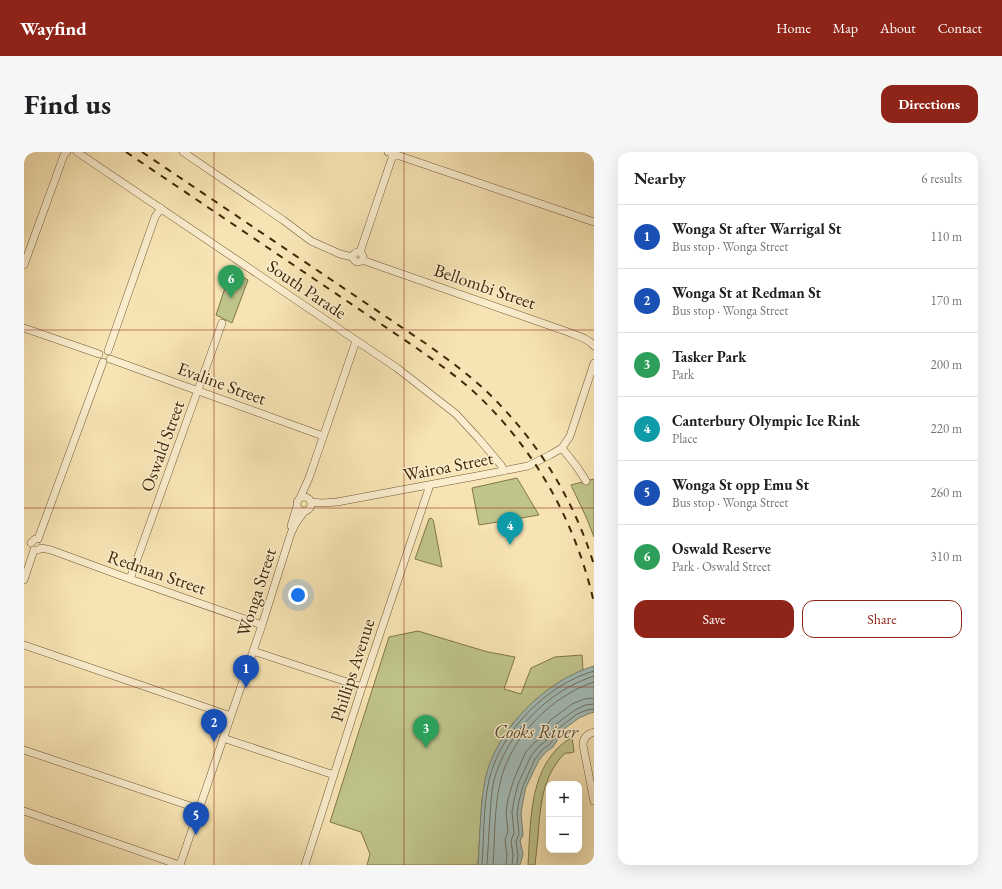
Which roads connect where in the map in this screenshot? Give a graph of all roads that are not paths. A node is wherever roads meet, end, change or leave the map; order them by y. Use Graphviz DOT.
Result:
graph roads {
  1 [pos="67,152"];
  2 [pos="77,152"];
  3 [pos="183,152"];
  4 [pos="392,153"];
  5 [pos="161,208"];
  6 [pos="594,222"];
  7 [pos="360,252"];
  8 [pos="353,257"];
  9 [pos="362,260"];
  10 [pos="24,265"];
  11 [pos="222,323"];
  12 [pos="24,328"];
  13 [pos="356,341"];
  14 [pos="594,346"];
  15 [pos="108,351"];
  16 [pos="99,354"];
  17 [pos="110,358"];
  18 [pos="103,362"];
  19 [pos="594,364"];
  20 [pos="198,390"];
  21 [pos="323,436"];
  22 [pos="562,448"];
  23 [pos="504,471"];
  24 [pos="586,481"];
  25 [pos="430,485"];
  26 [pos="306,499"];
  27 [pos="337,502"];
  28 [pos="297,506"];
  29 [pos="306,511"];
  30 [pos="291,532"];
  31 [pos="38,539"];
  32 [pos="28,542"];
  33 [pos="38,549"];
  34 [pos="130,579"];
  35 [pos="24,580"];
  36 [pos="262,624"];
  37 [pos="24,645"];
  38 [pos="253,651"];
  39 [pos="362,687"];
  40 [pos="231,716"];
  41 [pos="591,734"];
  42 [pos="223,738"];
  43 [pos="24,750"];
  44 [pos="334,775"];
  45 [pos="594,801"];
  46 [pos="199,809"];
  47 [pos="24,811"];
  48 [pos="180,865"];
  49 [pos="306,865"];
  1 -- 10 [label="street"];
  2 -- 5 [label="street, South Parade"];
  3 -- 8 [label="street"];
  4 -- 6 [label="street"];
  4 -- 7 [label="street"];
  5 -- 13 [label="street, South Parade"];
  5 -- 15 [label="street"];
  7 -- 8 [label="street"];
  7 -- 9 [label="street"];
  8 -- 9 [label="street"];
  9 -- 14 [label="street, Bellombi Street"];
  11 -- 20 [label="street, Oswald Street"];
  12 -- 16 [label="street"];
  13 -- 21 [label="street"];
  13 -- 23 [label="street, South Parade"];
  15 -- 16 [label="street"];
  15 -- 17 [label="street"];
  16 -- 18 [label="street"];
  17 -- 18 [label="street"];
  17 -- 20 [label="street, Evaline Street"];
  18 -- 31 [label="street"];
  19 -- 22 [label="street"];
  20 -- 21 [label="street, Evaline Street"];
  20 -- 34 [label="street, Oswald Street"];
  21 -- 26 [label="street"];
  22 -- 23 [label="street, Wairoa Street"];
  22 -- 24 [label="street"];
  23 -- 25 [label="street, Wairoa Street"];
  25 -- 27 [label="street, Wairoa Street"];
  25 -- 39 [label="street, Phillips Avenue"];
  26 -- 27 [label="street, Wairoa Street"];
  26 -- 28 [label="street"];
  26 -- 29 [label="street"];
  27 -- 29 [label="street, Wairoa Street"];
  28 -- 29 [label="street"];
  28 -- 30 [label="street, Wonga Street"];
  29 -- 30 [label="street, Wonga Street"];
  30 -- 36 [label="street, Wonga Street"];
  31 -- 32 [label="street"];
  31 -- 33 [label="street"];
  32 -- 33 [label="street"];
  33 -- 34 [label="street, Redman Street"];
  33 -- 35 [label="street"];
  34 -- 36 [label="street, Redman Street"];
  36 -- 38 [label="street, Wonga Street"];
  37 -- 40 [label="street"];
  38 -- 39 [label="street"];
  38 -- 40 [label="street, Wonga Street"];
  39 -- 44 [label="street, Phillips Avenue"];
  40 -- 42 [label="street, Wonga Street"];
  41 -- 45 [label="street"];
  42 -- 44 [label="street"];
  42 -- 46 [label="street, Wonga Street"];
  43 -- 46 [label="street"];
  44 -- 49 [label="street, Phillips Avenue"];
  46 -- 48 [label="street, Wonga Street"];
  47 -- 48 [label="street"];
}
